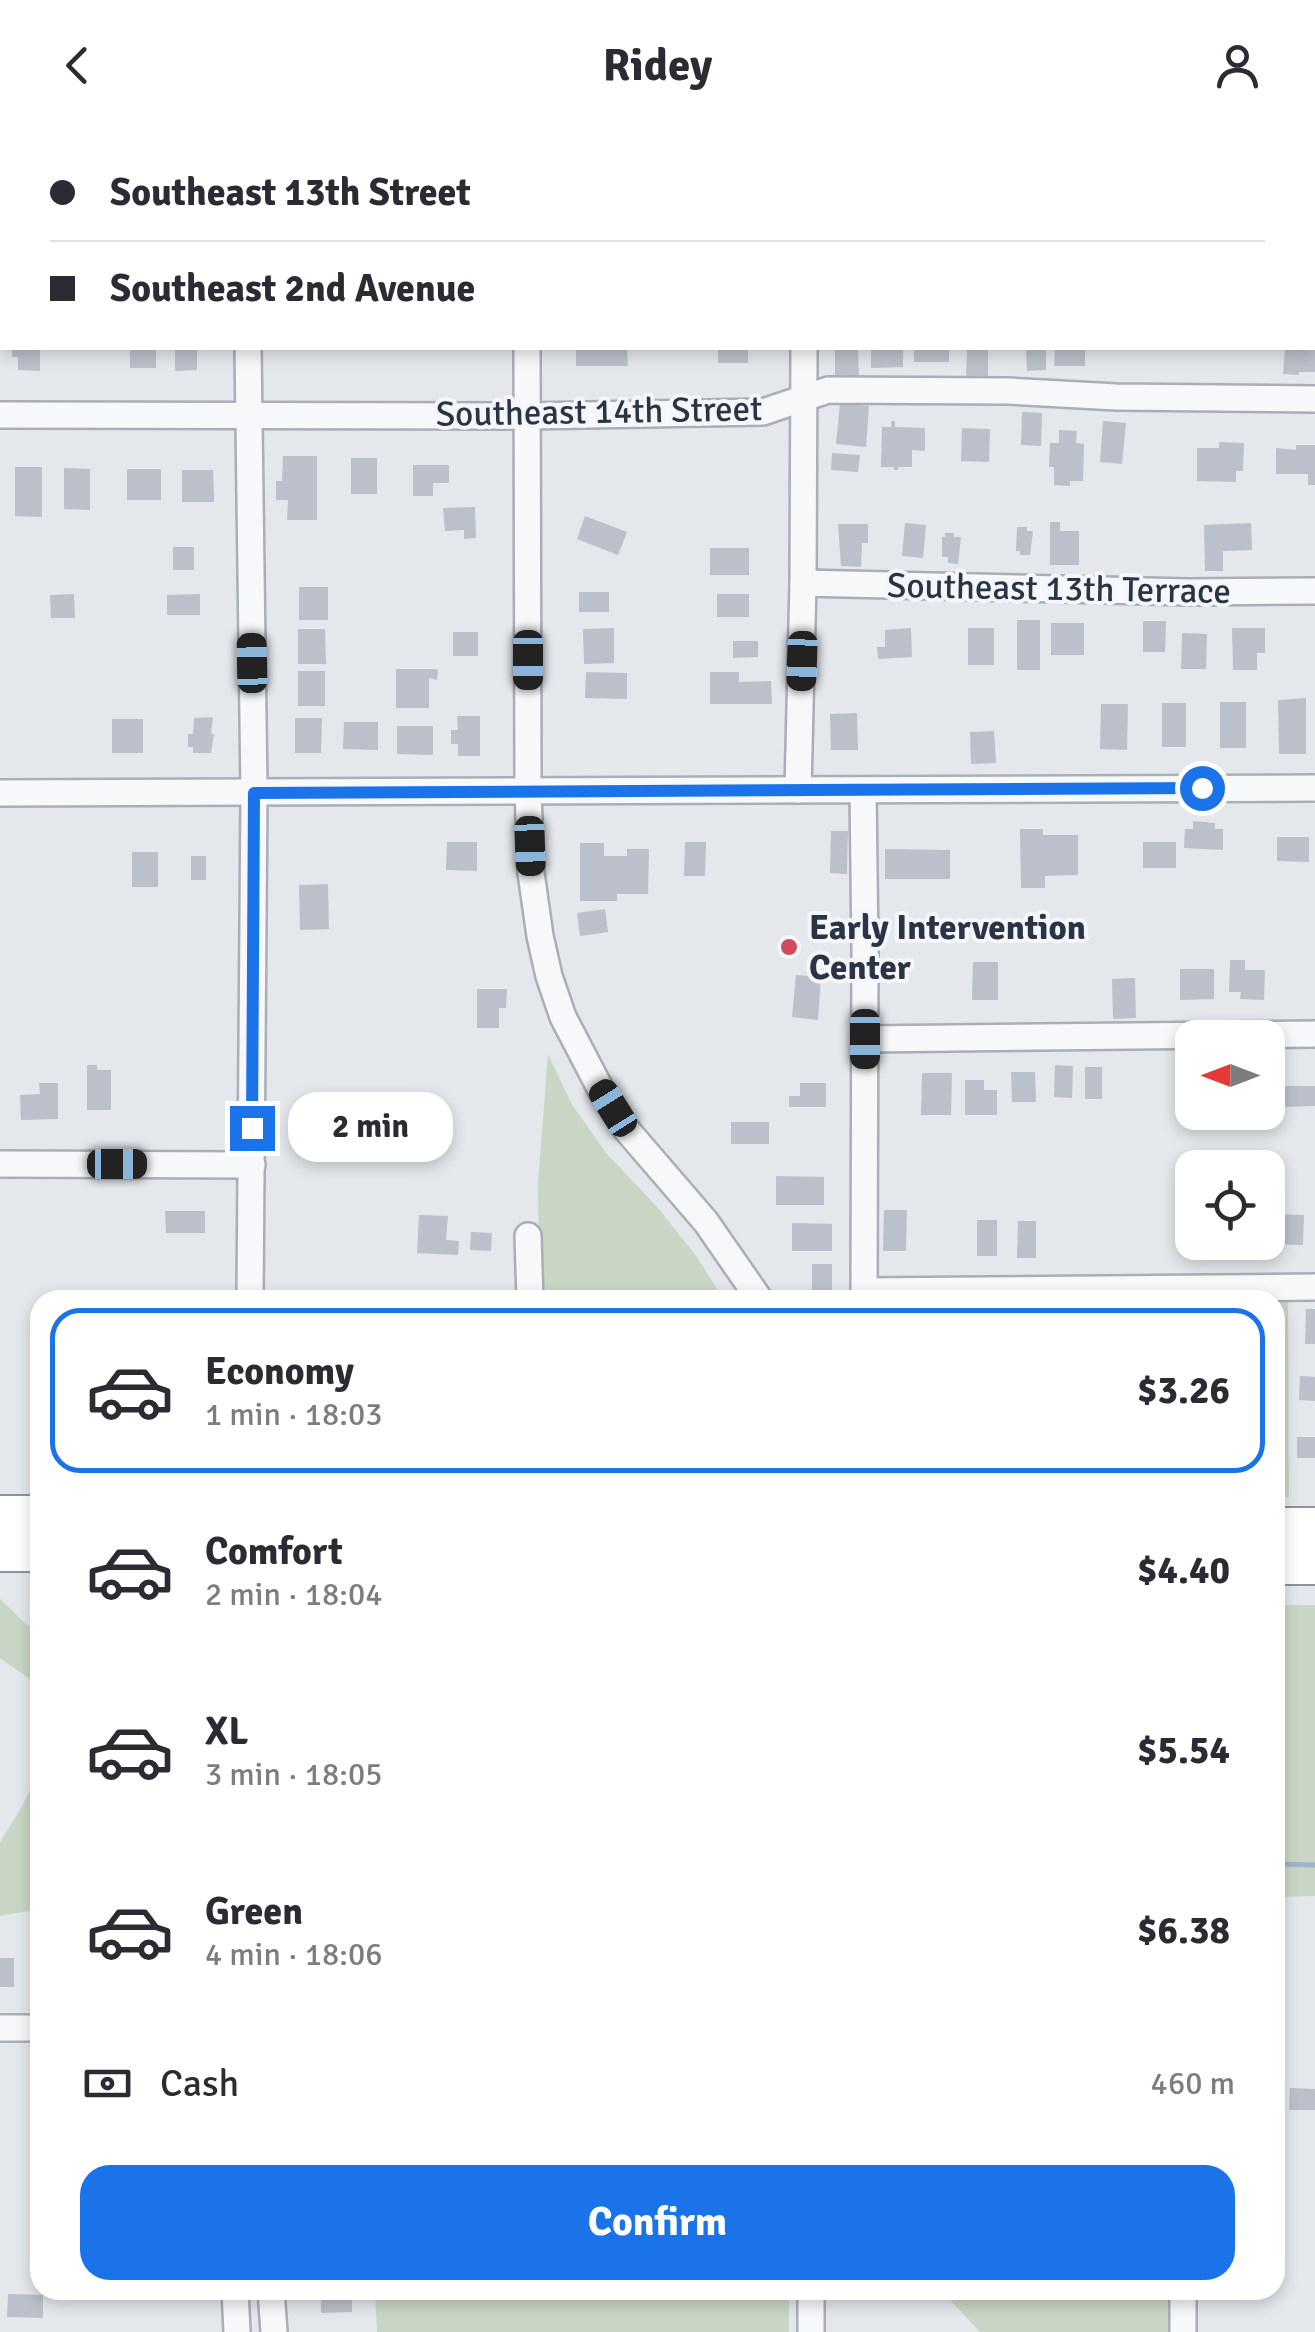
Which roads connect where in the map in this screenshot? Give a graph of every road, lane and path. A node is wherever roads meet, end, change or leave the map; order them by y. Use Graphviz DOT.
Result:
graph roads {
  1 [pos="248,350"];
  2 [pos="527,350"];
  3 [pos="804,350"];
  4 [pos="806,397"];
  5 [pos="1315,400"];
  6 [pos="0,414"];
  7 [pos="248,415"];
  8 [pos="528,416"];
  9 [pos="804,583"];
  10 [pos="1315,591"];
  11 [pos="1315,788"];
  12 [pos="798,790"];
  13 [pos="863,790"];
  14 [pos="528,791"];
  15 [pos="254,793"];
  16 [pos="0,794"];
  17 [pos="1315,1034"];
  18 [pos="865,1039"];
  19 [pos="0,1164"];
  20 [pos="252,1165"];
  21 [pos="528,1236"];
  22 [pos="1315,1286"];
  23 [pos="250,1290"];
  24 [pos="530,1290"];
  25 [pos="753,1290"];
  26 [pos="864,1290"];
  27 [pos="954,1290"];
  28 [pos="0,1514"];
  29 [pos="30,1515"];
  30 [pos="1285,1527"];
  31 [pos="1315,1528"];
  32 [pos="0,1552"];
  33 [pos="30,1552"];
  34 [pos="1285,1564"];
  35 [pos="1315,1564"];
  36 [pos="0,2028"];
  37 [pos="30,2028"];
  38 [pos="235,2300"];
  39 [pos="272,2300"];
  40 [pos="811,2300"];
  41 [pos="1182,2300"];
  42 [pos="237,2332"];
  43 [pos="274,2332"];
  44 [pos="810,2332"];
  45 [pos="1183,2332"];
  1 -- 7 [label="street"];
  2 -- 8 [label="street"];
  3 -- 4 [label="street"];
  4 -- 5 [label="street, Southeast 14th Street"];
  4 -- 8 [label="street, Southeast 14th Street"];
  4 -- 9 [label="street"];
  6 -- 7 [label="street, Southeast 14th Street"];
  7 -- 8 [label="street, Southeast 14th Street"];
  7 -- 15 [label="street"];
  8 -- 14 [label="street"];
  9 -- 10 [label="street, Southeast 13th Terrace"];
  9 -- 12 [label="street"];
  11 -- 13 [label="street"];
  12 -- 13 [label="street"];
  12 -- 14 [label="street"];
  13 -- 18 [label="street"];
  14 -- 15 [label="street"];
  14 -- 25 [label="street"];
  15 -- 16 [label="street"];
  15 -- 20 [label="street"];
  17 -- 18 [label="street"];
  18 -- 26 [label="street"];
  19 -- 20 [label="street"];
  20 -- 23 [label="street"];
  21 -- 24 [label="street"];
  22 -- 27 [label="street"];
  28 -- 29 [label="highway"];
  30 -- 31 [label="highway"];
  32 -- 33 [label="highway"];
  34 -- 35 [label="highway"];
  36 -- 37 [label="street"];
  38 -- 42 [label="street"];
  39 -- 43 [label="street"];
  40 -- 44 [label="street"];
  41 -- 45 [label="street"];
}
